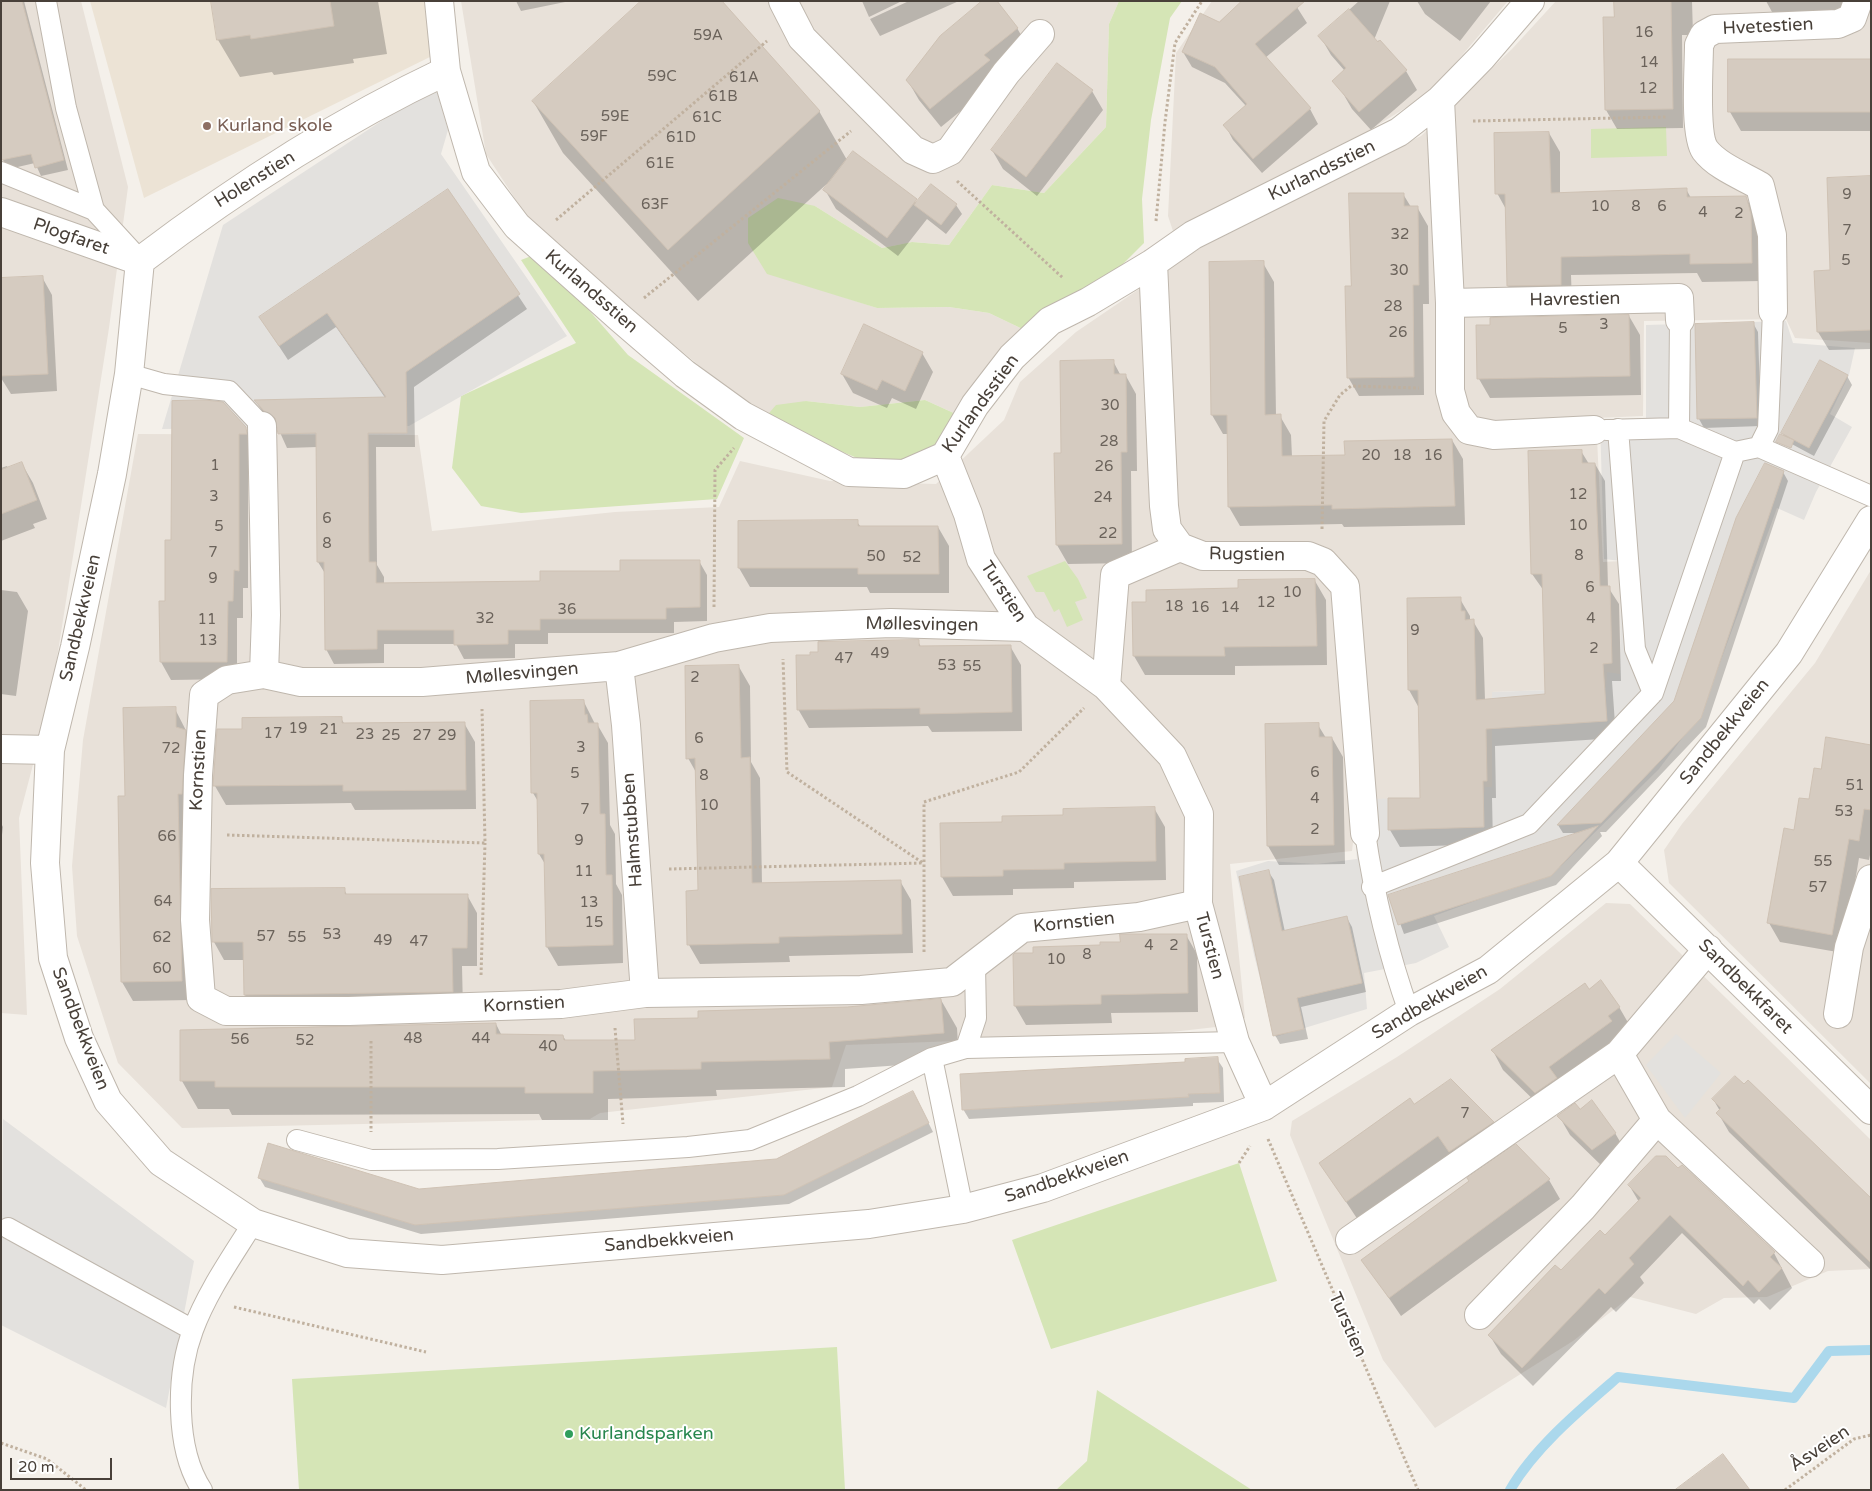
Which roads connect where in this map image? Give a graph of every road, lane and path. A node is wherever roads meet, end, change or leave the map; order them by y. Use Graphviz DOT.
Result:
graph roads {
  1 [pos="46,1"];
  2 [pos="439,1"];
  3 [pos="1202,1"];
  4 [pos="1530,1"];
  5 [pos="1858,1"];
  6 [pos="788,11"];
  7 [pos="1040,34"];
  8 [pos="446,71"];
  9 [pos="1441,110"];
  10 [pos="875,111"];
  11 [pos="1698,118"];
  12 [pos="933,159"];
  13 [pos="1,172"];
  14 [pos="94,210"];
  15 [pos="1,212"];
  16 [pos="532,240"];
  17 [pos="140,261"];
  18 [pos="1153,263"];
  19 [pos="1088,302"];
  20 [pos="1450,303"];
  21 [pos="1773,311"];
  22 [pos="620,318"];
  23 [pos="1680,320"];
  24 [pos="129,374"];
  25 [pos="1450,391"];
  26 [pos="757,424"];
  27 [pos="262,426"];
  28 [pos="1679,428"];
  29 [pos="1606,430"];
  30 [pos="1759,447"];
  31 [pos="1735,452"];
  32 [pos="945,456"];
  33 [pos="1871,496"];
  34 [pos="1871,520"];
  35 [pos="1180,547"];
  36 [pos="1323,562"];
  37 [pos="1025,627"];
  38 [pos="782,628"];
  39 [pos="714,638"];
  40 [pos="619,666"];
  41 [pos="264,674"];
  42 [pos="482,677"];
  43 [pos="1106,686"];
  44 [pos="1653,693"];
  45 [pos="1,749"];
  46 [pos="50,750"];
  47 [pos="1365,833"];
  48 [pos="196,834"];
  49 [pos="485,843"];
  50 [pos="923,863"];
  51 [pos="1619,863"];
  52 [pos="636,869"];
  53 [pos="1871,879"];
  54 [pos="1372,887"];
  55 [pos="1198,904"];
  56 [pos="1708,949"];
  57 [pos="974,965"];
  58 [pos="925,984"];
  59 [pos="645,993"];
  60 [pos="612,997"];
  61 [pos="480,1007"];
  62 [pos="371,1010"];
  63 [pos="1409,1012"];
  64 [pos="1838,1014"];
  65 [pos="1235,1042"];
  66 [pos="966,1048"];
  67 [pos="1619,1054"];
  68 [pos="932,1058"];
  69 [pos="1264,1106"];
  70 [pos="1871,1110"];
  71 [pos="1657,1120"];
  72 [pos="297,1140"];
  73 [pos="625,1151"];
  74 [pos="372,1160"];
  75 [pos="963,1209"];
  76 [pos="253,1224"];
  77 [pos="8,1228"];
  78 [pos="1350,1240"];
  79 [pos="1810,1263"];
  80 [pos="207,1300"];
  81 [pos="1479,1315"];
  82 [pos="193,1330"];
  83 [pos="426,1352"];
  84 [pos="1871,1434"];
  85 [pos="1,1443"];
  86 [pos="86,1490"];
  87 [pos="202,1490"];
  88 [pos="1418,1490"];
  89 [pos="1785,1490"];
  1 -- 14 [label="lane"];
  2 -- 8 [label="street"];
  3 -- 18 [label="path"];
  4 -- 9 [label="street, Kurlandsstien"];
  5 -- 11 [label="street, Hvetestien"];
  6 -- 10 [label="street"];
  6 -- 16 [label="path"];
  7 -- 12 [label="street"];
  8 -- 16 [label="street, Kurlandsstien"];
  8 -- 17 [label="street, Holenstien"];
  9 -- 11 [label="path"];
  9 -- 18 [label="street, Kurlandsstien"];
  9 -- 20 [label="street"];
  10 -- 12 [label="street"];
  10 -- 22 [label="path"];
  11 -- 21 [label="street, Hvetestien"];
  12 -- 19 [label="path"];
  13 -- 14 [label="lane"];
  14 -- 17 [label="lane"];
  15 -- 17 [label="street, Plogfaret"];
  16 -- 22 [label="street, Kurlandsstien"];
  17 -- 24 [label="street, Sandbekkveien"];
  18 -- 19 [label="street, Kurlandsstien"];
  18 -- 35 [label="street"];
  19 -- 32 [label="street, Kurlandsstien"];
  20 -- 23 [label="street, Havrestien"];
  20 -- 25 [label="street"];
  21 -- 30 [label="lane"];
  22 -- 26 [label="street, Kurlandsstien"];
  23 -- 28 [label="lane"];
  24 -- 27 [label="lane"];
  24 -- 46 [label="street, Sandbekkveien"];
  25 -- 29 [label="street"];
  25 -- 36 [label="path"];
  26 -- 32 [label="street, Kurlandsstien"];
  26 -- 39 [label="path"];
  27 -- 41 [label="street"];
  28 -- 29 [label="lane"];
  28 -- 31 [label="lane"];
  29 -- 44 [label="lane"];
  30 -- 31 [label="lane"];
  30 -- 33 [label="lane"];
  31 -- 44 [label="lane"];
  32 -- 37 [label="street, Turstien"];
  34 -- 51 [label="street, Sandbekkveien"];
  35 -- 36 [label="street, Rugstien"];
  35 -- 43 [label="street"];
  36 -- 47 [label="street"];
  37 -- 38 [label="street, Møllesvingen"];
  37 -- 43 [label="street, Turstien"];
  38 -- 39 [label="street, Møllesvingen"];
  38 -- 50 [label="path"];
  39 -- 40 [label="street, Møllesvingen"];
  40 -- 42 [label="street, Møllesvingen"];
  40 -- 52 [label="street, Halmstubben"];
  41 -- 42 [label="street, Møllesvingen"];
  41 -- 48 [label="street, Kornstien"];
  42 -- 49 [label="path"];
  43 -- 50 [label="path"];
  43 -- 55 [label="street, Turstien"];
  44 -- 54 [label="lane"];
  45 -- 46 [label="street"];
  46 -- 76 [label="street, Sandbekkveien"];
  47 -- 54 [label="lane"];
  48 -- 49 [label="path"];
  48 -- 62 [label="street, Kornstien"];
  49 -- 61 [label="path"];
  50 -- 52 [label="path"];
  50 -- 58 [label="path"];
  51 -- 56 [label="street, Sandbekkfaret"];
  51 -- 63 [label="street, Sandbekkveien"];
  52 -- 59 [label="street, Halmstubben"];
  53 -- 64 [label="street"];
  54 -- 63 [label="lane"];
  55 -- 57 [label="street, Kornstien"];
  55 -- 65 [label="street, Turstien"];
  56 -- 67 [label="street"];
  56 -- 70 [label="street, Sandbekkfaret"];
  57 -- 58 [label="street, Kornstien"];
  57 -- 66 [label="lane"];
  58 -- 59 [label="street, Kornstien"];
  59 -- 60 [label="street, Kornstien"];
  60 -- 61 [label="street, Kornstien"];
  60 -- 73 [label="path"];
  61 -- 62 [label="street, Kornstien"];
  62 -- 74 [label="path"];
  63 -- 69 [label="street, Sandbekkveien"];
  65 -- 66 [label="lane"];
  65 -- 69 [label="street, Turstien"];
  66 -- 68 [label="lane"];
  67 -- 71 [label="street"];
  67 -- 78 [label="street"];
  68 -- 73 [label="lane"];
  68 -- 75 [label="lane"];
  69 -- 75 [label="street, Sandbekkveien"];
  69 -- 88 [label="path, Turstien"];
  71 -- 79 [label="street"];
  71 -- 81 [label="street"];
  72 -- 74 [label="lane"];
  73 -- 74 [label="lane"];
  75 -- 76 [label="street, Sandbekkveien"];
  76 -- 80 [label="lane"];
  77 -- 82 [label="lane"];
  80 -- 82 [label="lane"];
  80 -- 83 [label="path"];
  82 -- 87 [label="lane"];
  84 -- 89 [label="path, Åsveien"];
  85 -- 86 [label="path"];
}
